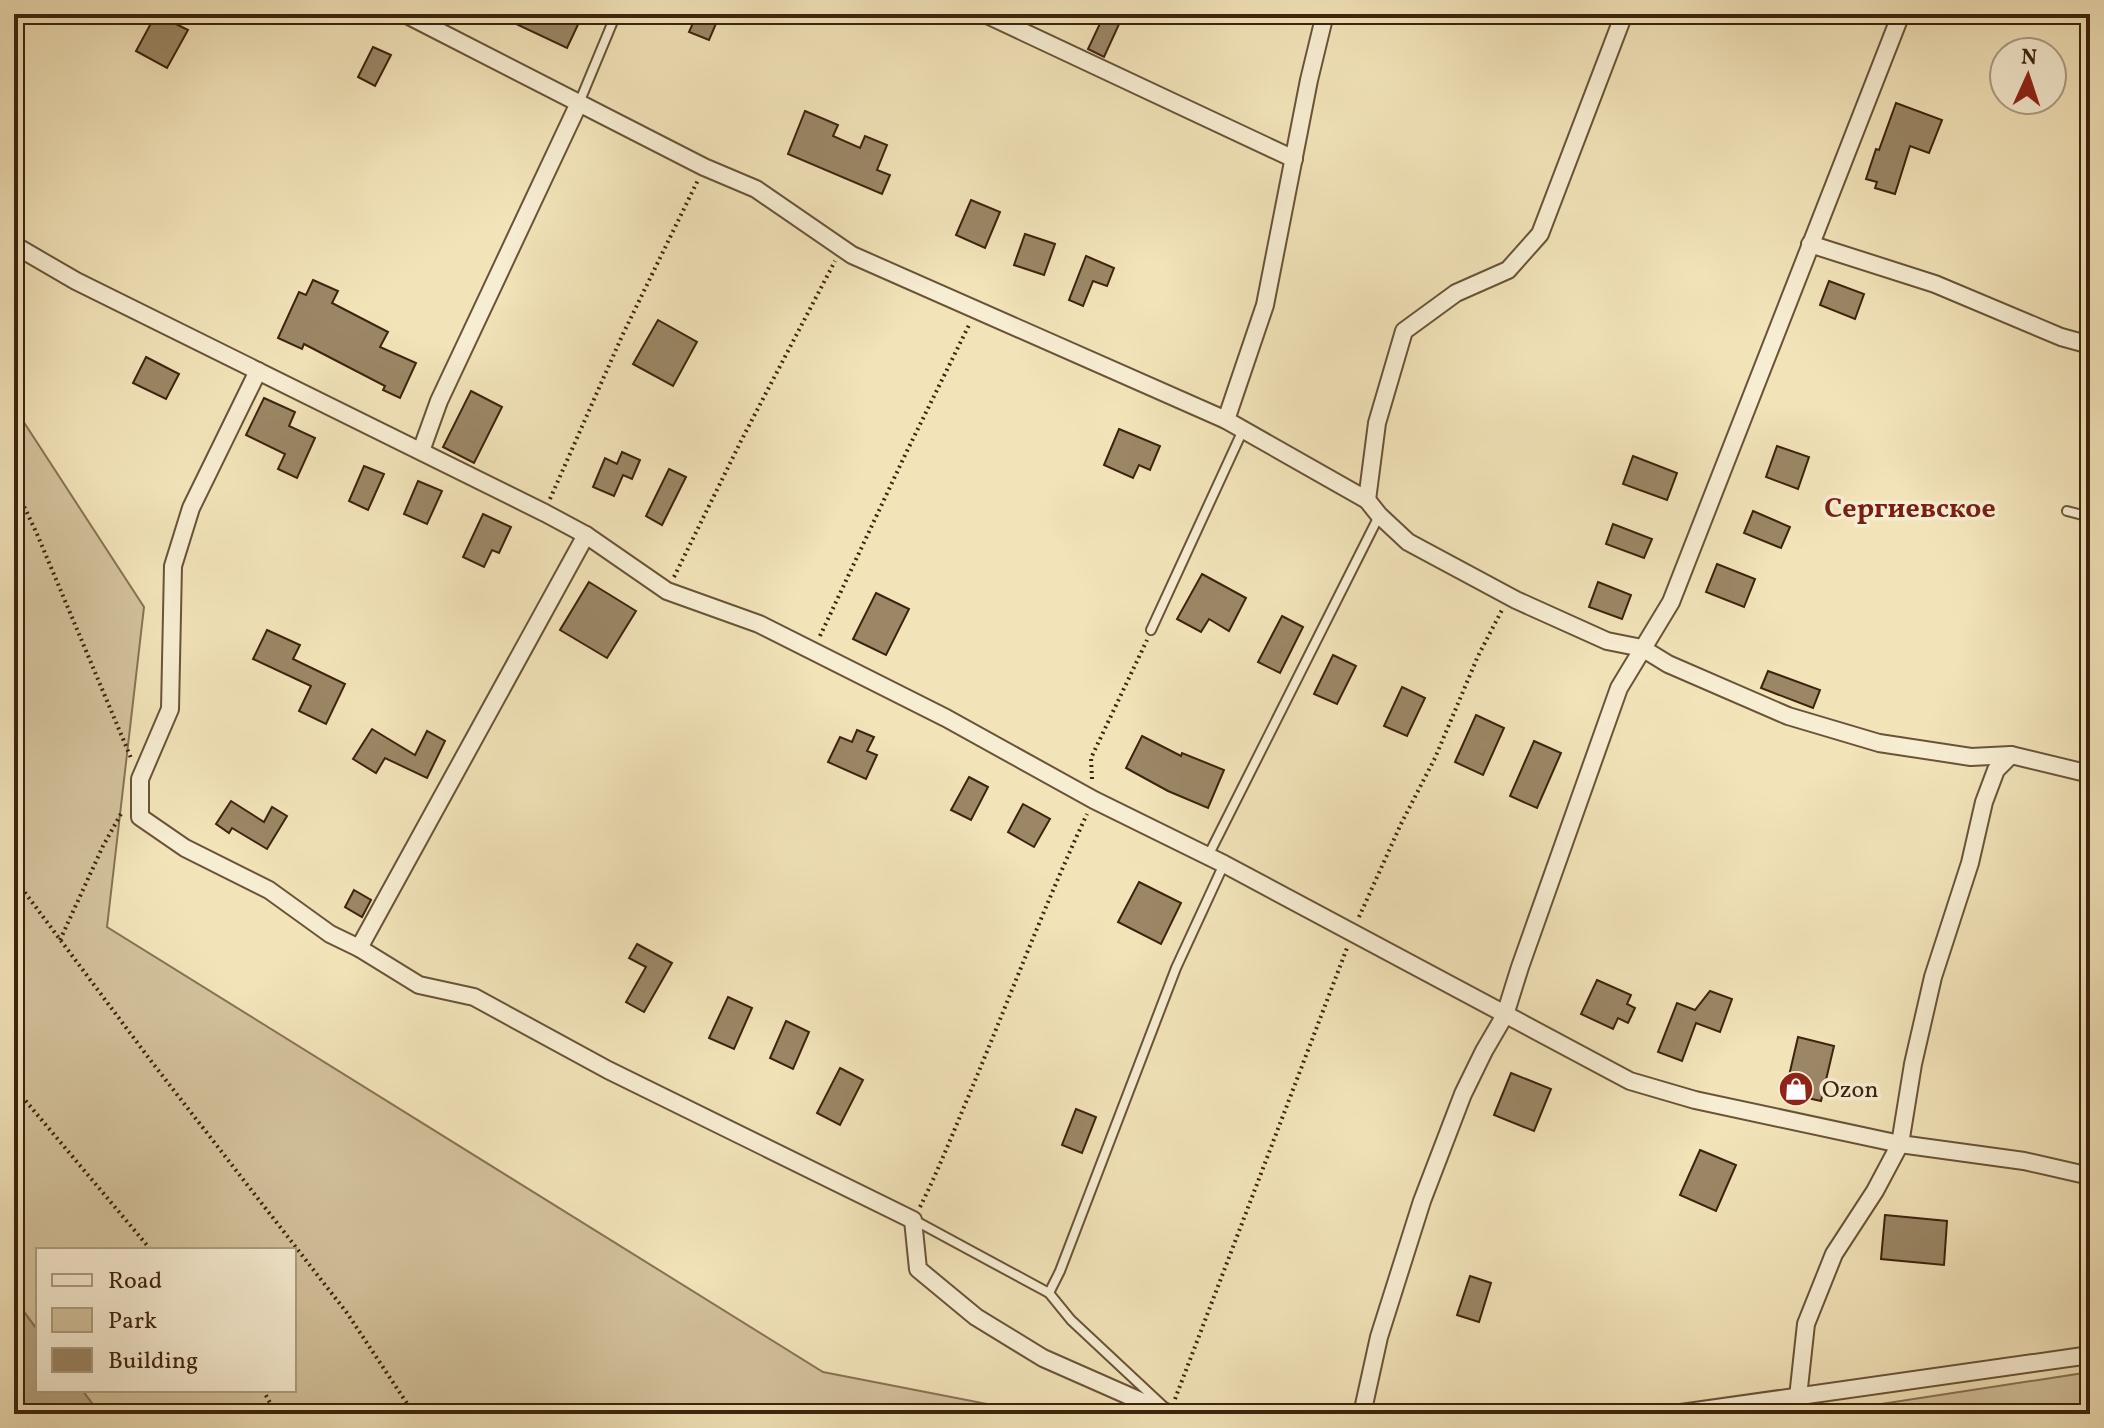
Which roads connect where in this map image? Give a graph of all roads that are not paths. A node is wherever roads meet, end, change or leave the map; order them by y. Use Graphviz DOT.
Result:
graph roads {
  1 [pos="405,14"];
  2 [pos="616,14"];
  3 [pos="985,14"];
  4 [pos="1624,14"];
  5 [pos="1901,14"];
  6 [pos="1320,17"];
  7 [pos="579,103"];
  8 [pos="1294,159"];
  9 [pos="1810,244"];
  10 [pos="14,245"];
  11 [pos="2090,345"];
  12 [pos="258,371"];
  13 [pos="1226,420"];
  14 [pos="1243,430"];
  15 [pos="421,451"];
  16 [pos="1367,500"];
  17 [pos="2067,511"];
  18 [pos="1379,515"];
  19 [pos="2090,517"];
  20 [pos="586,535"];
  21 [pos="1151,630"];
  22 [pos="1642,648"];
  23 [pos="2011,755"];
  24 [pos="2090,774"];
  25 [pos="1208,856"];
  26 [pos="1224,864"];
  27 [pos="359,948"];
  28 [pos="1505,1015"];
  29 [pos="1900,1144"];
  30 [pos="2090,1176"];
  31 [pos="913,1220"];
  32 [pos="1049,1293"];
  33 [pos="2090,1355"];
  34 [pos="1798,1397"];
  35 [pos="1170,1413"];
  36 [pos="1362,1414"];
  37 [pos="1674,1414"];
  1 -- 7 [label="street"];
  2 -- 7 [label="lane"];
  3 -- 8 [label="street"];
  4 -- 16 [label="street"];
  5 -- 9 [label="street"];
  6 -- 8 [label="street"];
  7 -- 13 [label="street"];
  7 -- 15 [label="street"];
  8 -- 13 [label="street"];
  9 -- 11 [label="street"];
  9 -- 22 [label="street"];
  10 -- 12 [label="street"];
  12 -- 15 [label="street"];
  12 -- 27 [label="street"];
  13 -- 14 [label="street"];
  14 -- 16 [label="street"];
  14 -- 21 [label="lane"];
  15 -- 20 [label="street"];
  16 -- 18 [label="street"];
  17 -- 19 [label="lane"];
  18 -- 22 [label="street"];
  18 -- 25 [label="lane"];
  20 -- 25 [label="street"];
  20 -- 27 [label="street"];
  22 -- 23 [label="street"];
  22 -- 28 [label="street"];
  23 -- 24 [label="street"];
  23 -- 29 [label="street"];
  25 -- 26 [label="street"];
  26 -- 28 [label="street"];
  26 -- 32 [label="lane"];
  27 -- 31 [label="street"];
  28 -- 29 [label="street"];
  28 -- 36 [label="street"];
  29 -- 30 [label="street"];
  29 -- 34 [label="street"];
  31 -- 32 [label="lane"];
  31 -- 35 [label="street"];
  32 -- 35 [label="lane"];
  33 -- 34 [label="street"];
  34 -- 37 [label="street"];
}
